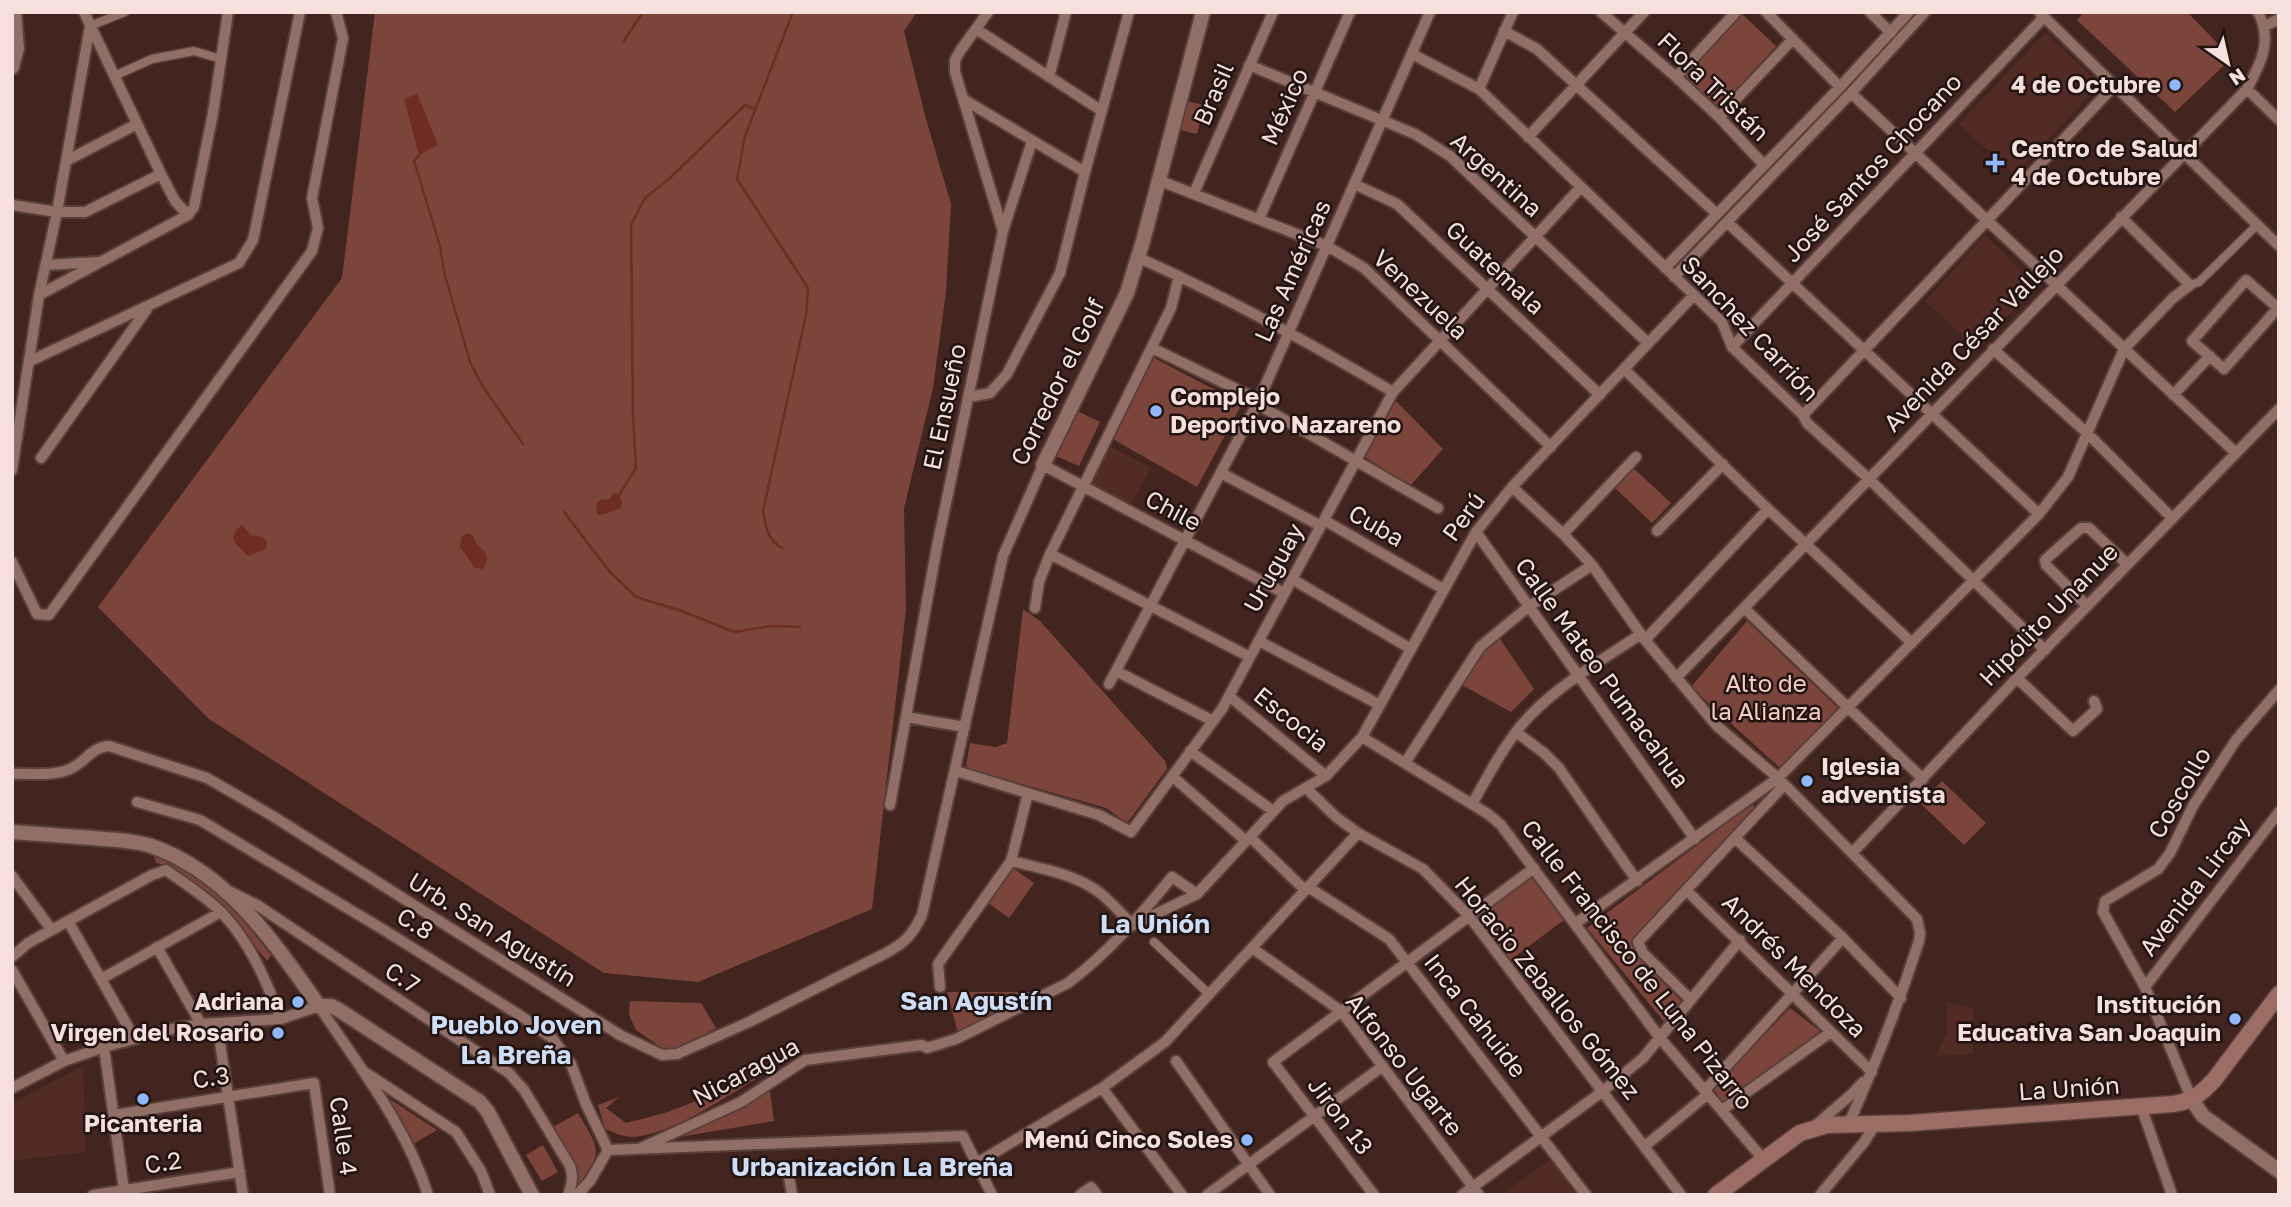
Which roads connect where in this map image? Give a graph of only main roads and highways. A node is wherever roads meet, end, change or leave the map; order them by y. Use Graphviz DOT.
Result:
graph roads {
  1 [pos="2279,994"];
  2 [pos="1716,1195"];
  1 -- 2 [label="main road, La Unión"];
}
